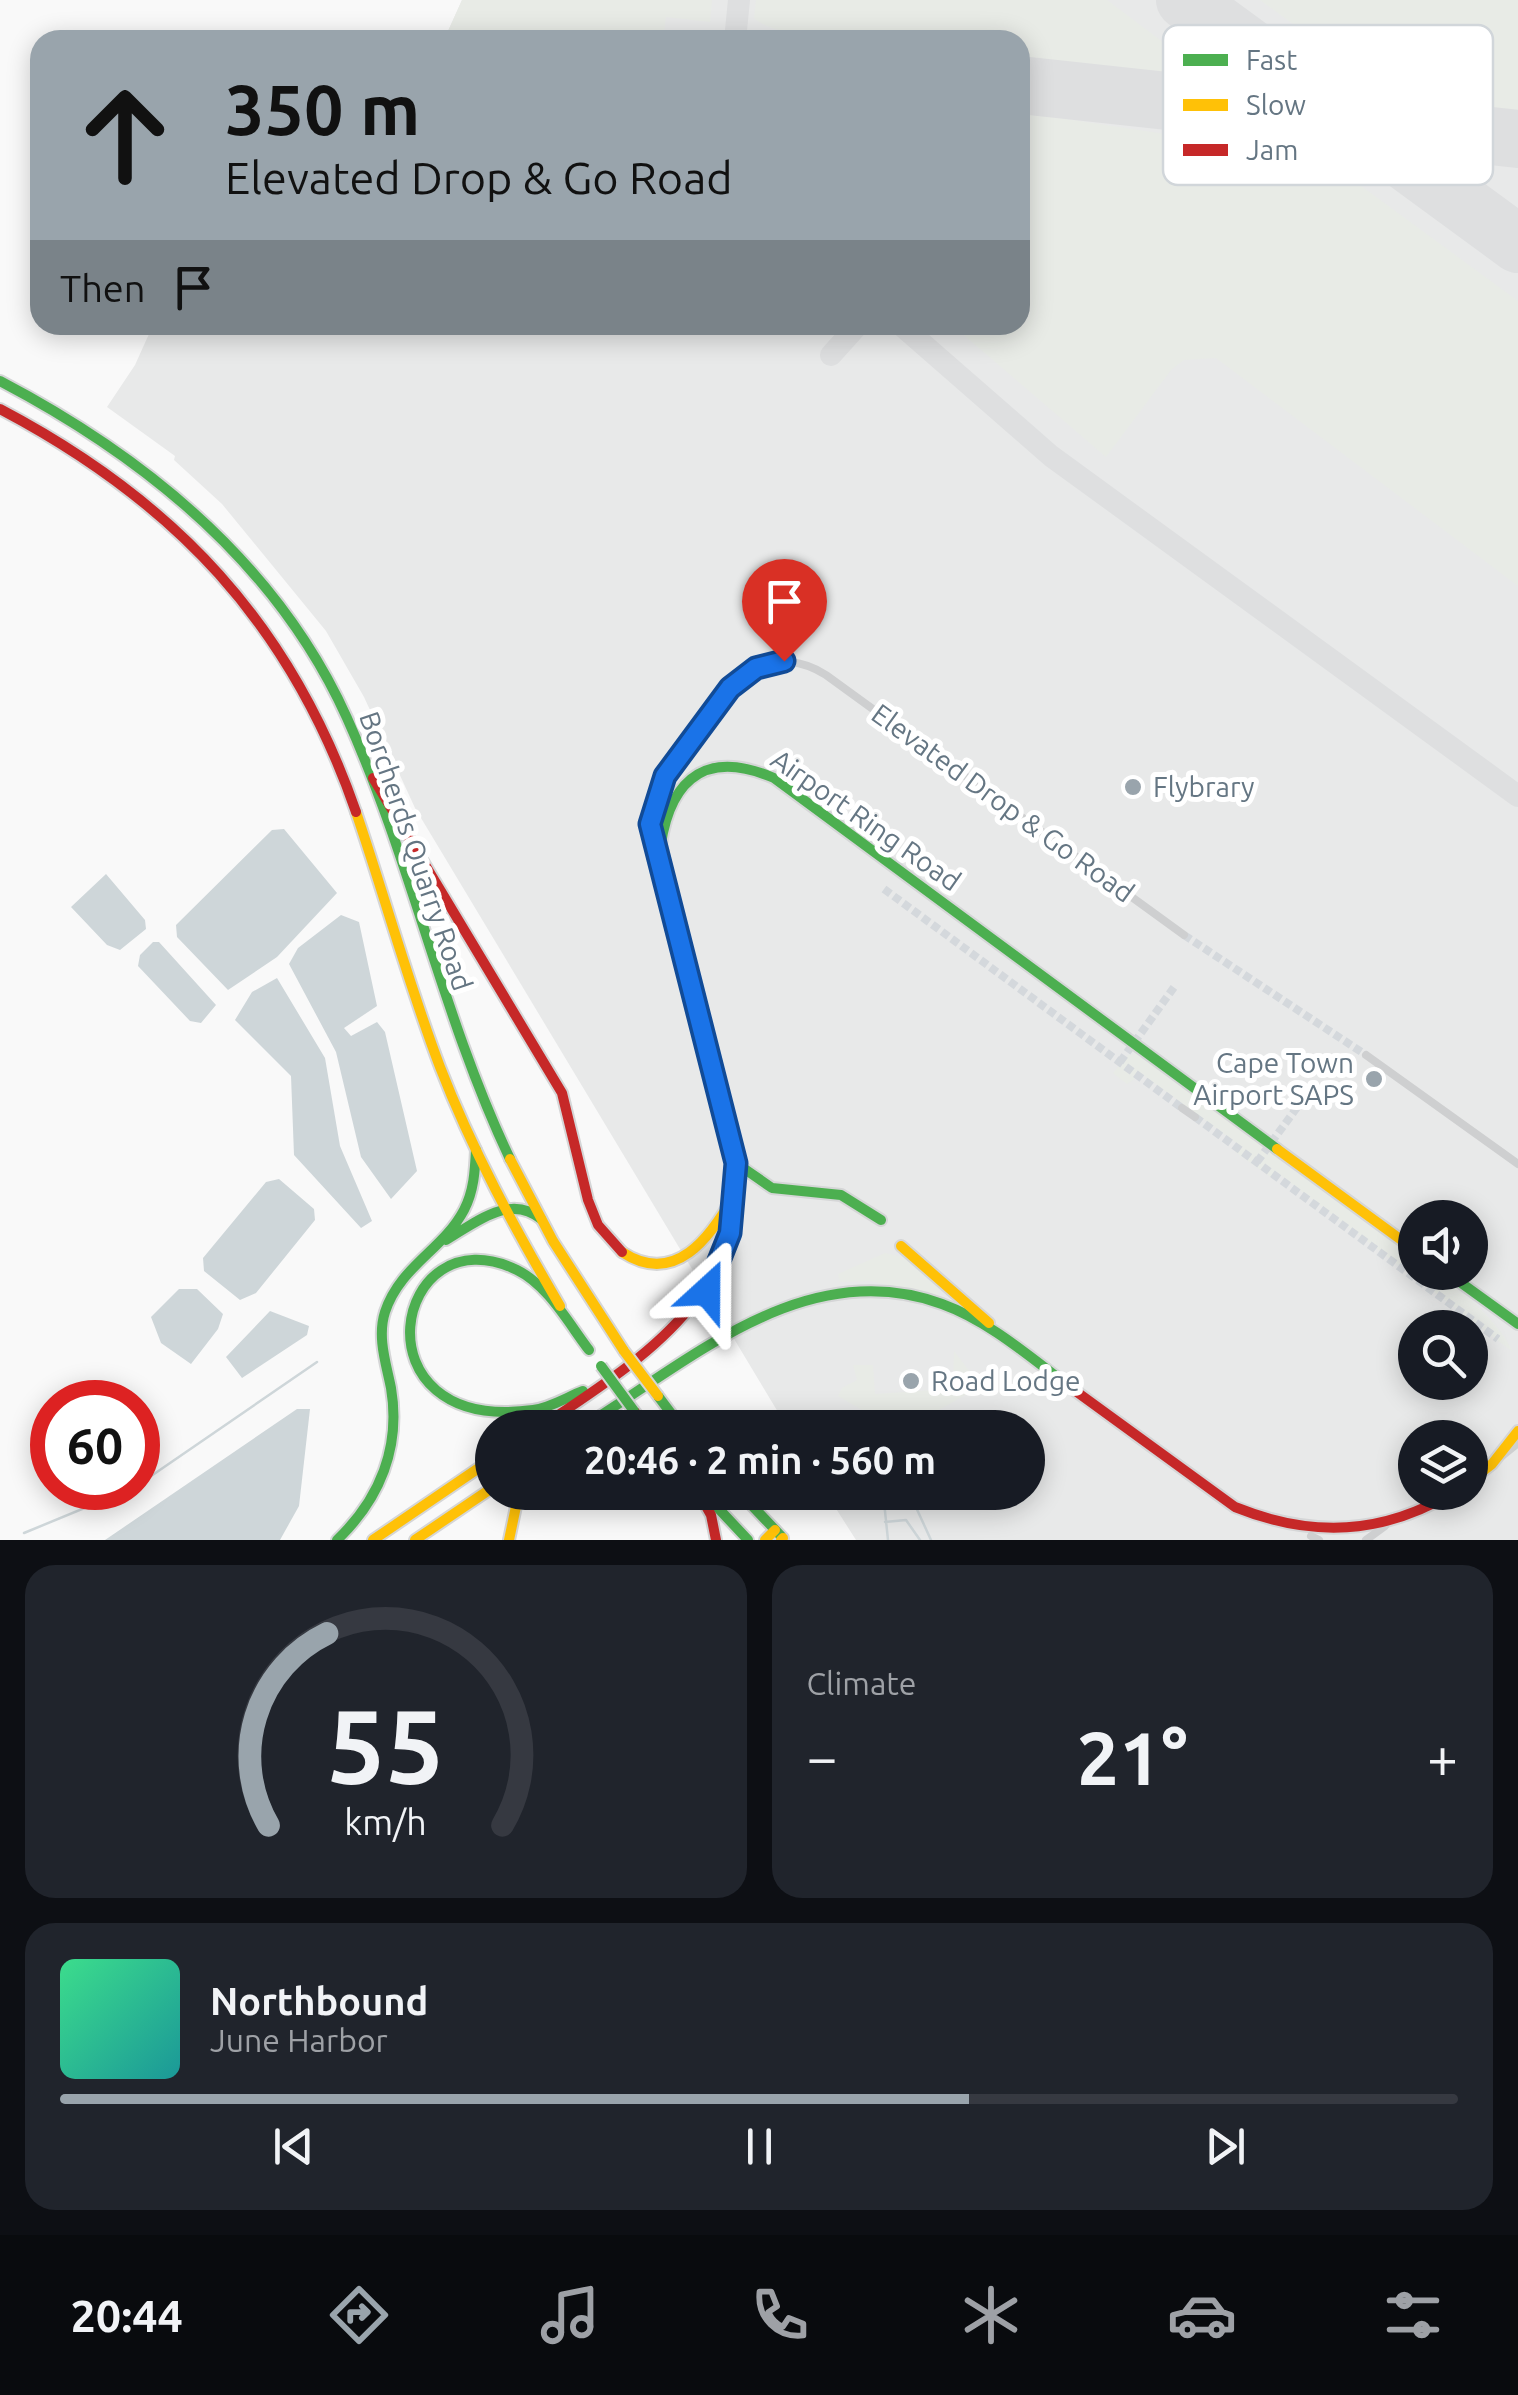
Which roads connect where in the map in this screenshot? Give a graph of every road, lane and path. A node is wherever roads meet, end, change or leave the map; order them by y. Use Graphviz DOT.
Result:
graph roads {
  1 [pos="0,381"];
  2 [pos="0,410"];
  3 [pos="373,778"];
  4 [pos="659,860"];
  5 [pos="1184,935"];
  6 [pos="1366,1055"];
  7 [pos="1182,1108"];
  8 [pos="1195,1117"];
  9 [pos="476,1150"];
  10 [pos="736,1163"];
  11 [pos="1518,1164"];
  12 [pos="736,1191"];
  13 [pos="505,1209"];
  14 [pos="541,1219"];
  15 [pos="881,1220"];
  16 [pos="1398,1237"];
  17 [pos="433,1246"];
  18 [pos="901,1246"];
  19 [pos="1471,1290"];
  20 [pos="1518,1324"];
  21 [pos="998,1334"];
  22 [pos="589,1350"];
  23 [pos="602,1385"];
  24 [pos="565,1410"];
  25 [pos="608,1410"];
  26 [pos="633,1410"];
  27 [pos="668,1410"];
  28 [pos="1518,1430"];
  29 [pos="1518,1443"];
  30 [pos="1492,1464"];
  31 [pos="1488,1467"];
  32 [pos="475,1471"];
  33 [pos="475,1500"];
  34 [pos="512,1510"];
  35 [pos="709,1510"];
  36 [pos="718,1510"];
  37 [pos="756,1510"];
  38 [pos="1417,1510"];
  39 [pos="1385,1526"];
  40 [pos="781,1537"];
  41 [pos="1315,1538"];
  42 [pos="337,1540"];
  43 [pos="374,1540"];
  44 [pos="416,1540"];
  45 [pos="509,1540"];
  46 [pos="716,1540"];
  47 [pos="748,1540"];
  48 [pos="764,1540"];
  49 [pos="1366,1540"];
  1 -- 3 [label="main road, Borcherds Quarry Road"];
  2 -- 9 [label="main road, Borcherds Quarry Road"];
  3 -- 12 [label="main road"];
  3 -- 14 [label="main road, Borcherds Quarry Road"];
  4 -- 5 [label="street, Elevated Drop & Go Road"];
  4 -- 10 [label="main road, Airport Ring Road"];
  4 -- 16 [label="main road, Airport Ring Road"];
  6 -- 11 [label="street"];
  7 -- 8 [label="street"];
  9 -- 13 [label="main road, Borcherds Quarry Road"];
  9 -- 17 [label="main road"];
  10 -- 12 [label="main road, Airport Ring Road"];
  10 -- 15 [label="main road"];
  12 -- 23 [label="main road, Airport Ring Road"];
  13 -- 14 [label="main road"];
  13 -- 17 [label="main road"];
  13 -- 22 [label="main road, Borcherds Quarry Road"];
  14 -- 27 [label="main road, Borcherds Quarry Road, bridge"];
  17 -- 42 [label="main road"];
  18 -- 21 [label="main road"];
  19 -- 20 [label="main road"];
  21 -- 25 [label="main road"];
  21 -- 41 [label="main road"];
  22 -- 23 [label="main road"];
  22 -- 26 [label="main road, Borcherds Quarry Road, bridge"];
  23 -- 24 [label="main road"];
  28 -- 30 [label="main road"];
  29 -- 30 [label="street"];
  30 -- 31 [label="main road"];
  32 -- 43 [label="main road"];
  33 -- 44 [label="main road"];
  34 -- 45 [label="main road"];
  35 -- 46 [label="main road"];
  36 -- 47 [label="main road"];
  37 -- 40 [label="main road"];
  38 -- 39 [label="main road"];
  39 -- 41 [label="main road"];
  39 -- 49 [label="street"];
  40 -- 48 [label="main road"];
}
